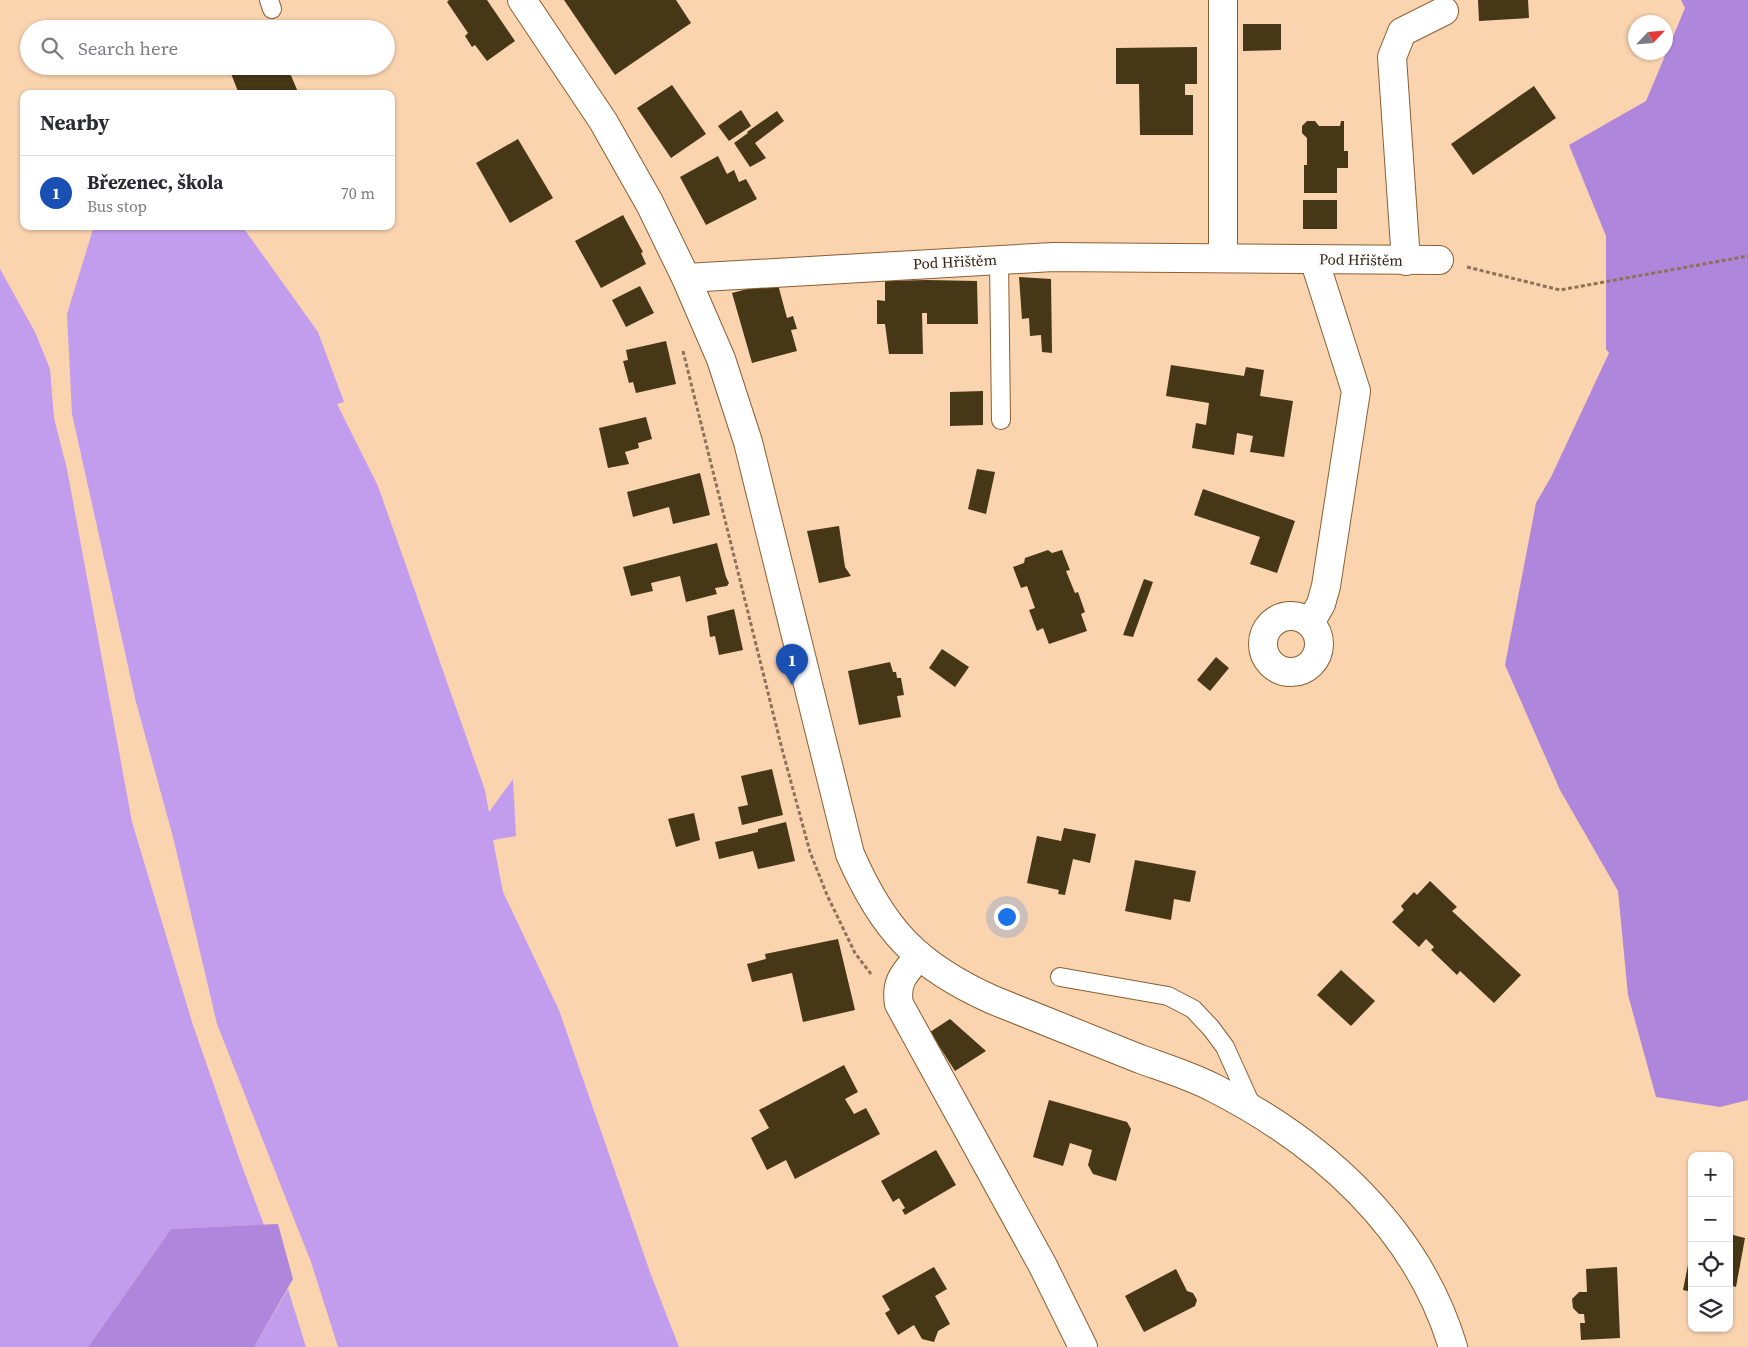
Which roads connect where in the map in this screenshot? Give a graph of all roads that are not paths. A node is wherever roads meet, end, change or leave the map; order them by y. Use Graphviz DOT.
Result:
graph roads {
  1 [pos="522,0"];
  2 [pos="1223,0"];
  3 [pos="1444,11"];
  4 [pos="1223,258"];
  5 [pos="1314,259"];
  6 [pos="999,260"];
  7 [pos="1439,260"];
  8 [pos="1406,261"];
  9 [pos="686,278"];
  10 [pos="1001,420"];
  11 [pos="1310,623"];
  12 [pos="918,956"];
  13 [pos="1060,977"];
  14 [pos="1253,1109"];
  15 [pos="1083,1347"];
  16 [pos="1453,1347"];
  1 -- 9 [label="street"];
  2 -- 4 [label="street"];
  3 -- 8 [label="street"];
  4 -- 5 [label="street, Pod Hřištěm"];
  4 -- 6 [label="street, Pod Hřištěm"];
  5 -- 8 [label="street, Pod Hřištěm"];
  5 -- 11 [label="street"];
  6 -- 9 [label="street, Pod Hřištěm"];
  6 -- 10 [label="lane"];
  7 -- 8 [label="street, Pod Hřištěm"];
  9 -- 12 [label="street"];
  12 -- 14 [label="street"];
  12 -- 15 [label="street"];
  13 -- 14 [label="lane"];
  14 -- 16 [label="street"];
}
